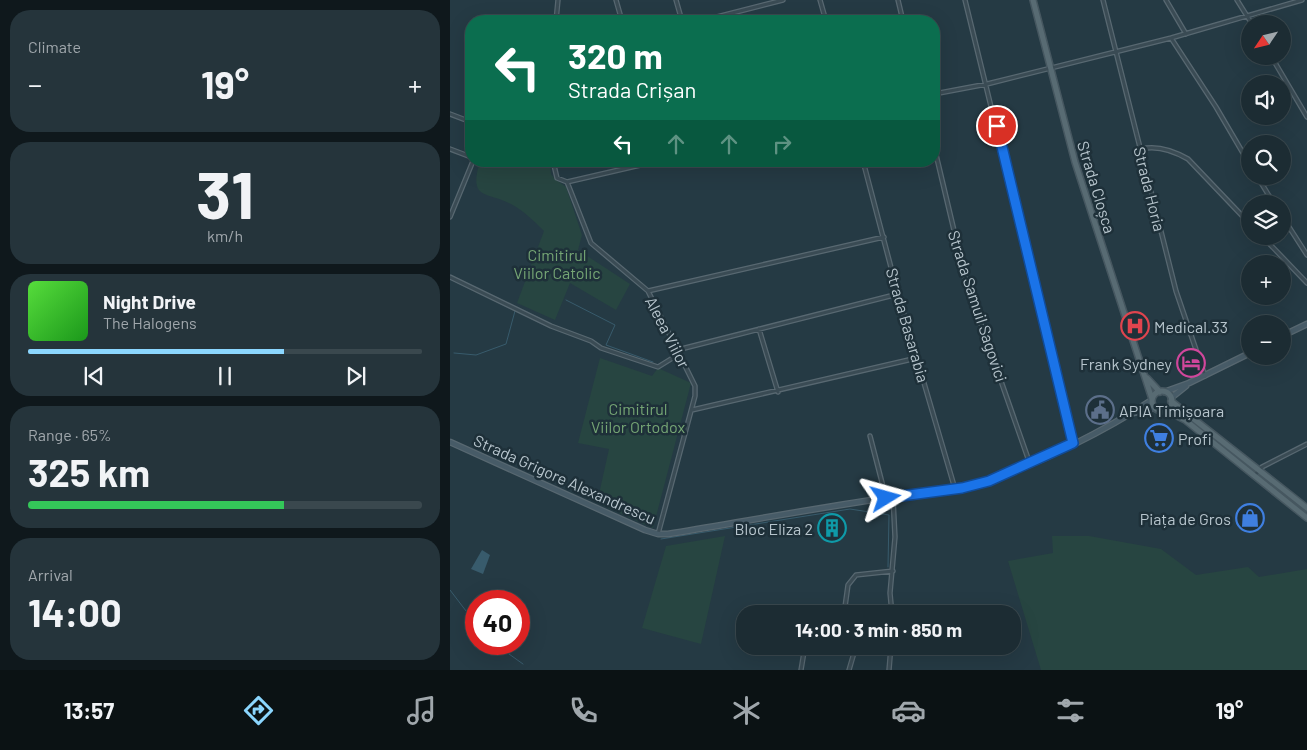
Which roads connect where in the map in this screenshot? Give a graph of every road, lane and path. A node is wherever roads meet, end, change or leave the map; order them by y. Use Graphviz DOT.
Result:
graph roads {
  1 [pos="558,0"];
  2 [pos="616,0"];
  3 [pos="676,0"];
  4 [pos="783,0"];
  5 [pos="820,0"];
  6 [pos="898,0"];
  7 [pos="965,0"];
  8 [pos="1033,0"];
  9 [pos="1103,0"];
  10 [pos="1166,0"];
  11 [pos="1237,0"];
  12 [pos="1302,0"];
  13 [pos="771,2"];
  14 [pos="557,15"];
  15 [pos="620,15"];
  16 [pos="680,15"];
  17 [pos="722,15"];
  18 [pos="824,15"];
  19 [pos="902,15"];
  20 [pos="1246,15"];
  21 [pos="1257,15"];
  22 [pos="1241,20"];
  23 [pos="1186,34"];
  24 [pos="1171,38"];
  25 [pos="1116,51"];
  26 [pos="1276,65"];
  27 [pos="1050,67"];
  28 [pos="987,84"];
  29 [pos="940,93"];
  30 [pos="450,114"];
  31 [pos="1307,117"];
  32 [pos="465,120"];
  33 [pos="450,149"];
  34 [pos="1141,149"];
  35 [pos="1241,150"];
  36 [pos="465,155"];
  37 [pos="470,167"];
  38 [pos="554,167"];
  39 [pos="632,167"];
  40 [pos="865,167"];
  41 [pos="939,167"];
  42 [pos="567,182"];
  43 [pos="451,212"];
  44 [pos="1241,215"];
  45 [pos="450,217"];
  46 [pos="1291,230"];
  47 [pos="884,237"];
  48 [pos="1271,245"];
  49 [pos="1307,254"];
  50 [pos="450,276"];
  51 [pos="1307,283"];
  52 [pos="648,291"];
  53 [pos="898,294"];
  54 [pos="1307,324"];
  55 [pos="759,329"];
  56 [pos="1291,332"];
  57 [pos="678,352"];
  58 [pos="917,358"];
  59 [pos="1241,358"];
  60 [pos="1205,376"];
  61 [pos="1147,378"];
  62 [pos="1189,383"];
  63 [pos="778,392"];
  64 [pos="1162,392"];
  65 [pos="1152,399"];
  66 [pos="1171,400"];
  67 [pos="1155,408"];
  68 [pos="691,410"];
  69 [pos="1165,410"];
  70 [pos="1132,414"];
  71 [pos="870,436"];
  72 [pos="450,442"];
  73 [pos="1073,443"];
  74 [pos="1307,444"];
  75 [pos="1030,464"];
  76 [pos="1259,470"];
  77 [pos="1255,475"];
  78 [pos="955,489"];
  79 [pos="893,497"];
  80 [pos="886,498"];
  81 [pos="1307,508"];
  82 [pos="1307,518"];
  83 [pos="658,534"];
  84 [pos="893,571"];
  85 [pos="845,605"];
  86 [pos="891,605"];
  87 [pos="804,655"];
  88 [pos="853,655"];
  89 [pos="890,655"];
  90 [pos="801,670"];
  91 [pos="849,670"];
  92 [pos="889,670"];
  1 -- 14 [label="street"];
  2 -- 15 [label="street"];
  3 -- 16 [label="street"];
  4 -- 13 [label="street"];
  5 -- 18 [label="street"];
  6 -- 19 [label="street"];
  7 -- 28 [label="street"];
  8 -- 27 [label="main road, Strada Cloșca"];
  9 -- 25 [label="street, Strada Horia"];
  10 -- 23 [label="street"];
  11 -- 20 [label="street"];
  12 -- 21 [label="street"];
  13 -- 17 [label="street"];
  22 -- 23 [label="street"];
  23 -- 24 [label="street"];
  24 -- 25 [label="street"];
  24 -- 35 [label="street"];
  25 -- 27 [label="street"];
  25 -- 34 [label="street, Strada Horia"];
  26 -- 31 [label="street"];
  27 -- 28 [label="street"];
  27 -- 61 [label="main road, Strada Cloșca"];
  28 -- 29 [label="street"];
  28 -- 73 [label="street"];
  30 -- 32 [label="street"];
  33 -- 36 [label="street"];
  34 -- 44 [label="street"];
  34 -- 60 [label="street, Strada Horia"];
  37 -- 43 [label="street"];
  38 -- 42 [label="street, Aleea Viilor"];
  39 -- 42 [label="street"];
  40 -- 47 [label="street, Strada Basarabia"];
  41 -- 75 [label="street, Strada Samuil Sagovici"];
  42 -- 52 [label="street, Aleea Viilor"];
  43 -- 45 [label="street"];
  46 -- 49 [label="street"];
  47 -- 52 [label="street"];
  47 -- 53 [label="street, Strada Basarabia"];
  48 -- 51 [label="street"];
  50 -- 57 [label="street"];
  52 -- 57 [label="street, Aleea Viilor"];
  53 -- 55 [label="street"];
  53 -- 58 [label="street, Strada Basarabia"];
  54 -- 56 [label="street"];
  55 -- 57 [label="street"];
  55 -- 63 [label="street"];
  57 -- 68 [label="street, Aleea Viilor"];
  58 -- 63 [label="street"];
  58 -- 78 [label="street, Strada Basarabia"];
  59 -- 60 [label="street"];
  60 -- 62 [label="street"];
  61 -- 64 [label="main road, Strada Cloșca"];
  61 -- 65 [label="main road, Strada Cloșca"];
  62 -- 64 [label="street"];
  62 -- 66 [label="street"];
  63 -- 68 [label="street"];
  64 -- 65 [label="main road"];
  64 -- 66 [label="main road"];
  65 -- 67 [label="main road"];
  65 -- 70 [label="street, Strada Grigore Alexandrescu"];
  66 -- 69 [label="main road"];
  66 -- 76 [label="main road"];
  67 -- 69 [label="main road"];
  67 -- 70 [label="street, Strada Grigore Alexandrescu"];
  68 -- 83 [label="street, Aleea Viilor"];
  69 -- 77 [label="main road"];
  70 -- 73 [label="street, Strada Grigore Alexandrescu"];
  71 -- 80 [label="street"];
  72 -- 83 [label="street, Strada Grigore Alexandrescu"];
  73 -- 75 [label="street, Strada Grigore Alexandrescu"];
  74 -- 76 [label="street"];
  75 -- 78 [label="street, Strada Grigore Alexandrescu"];
  76 -- 77 [label="street"];
  76 -- 81 [label="main road"];
  77 -- 82 [label="main road"];
  78 -- 79 [label="street, Strada Grigore Alexandrescu"];
  79 -- 80 [label="street, Strada Grigore Alexandrescu"];
  79 -- 84 [label="street"];
  80 -- 83 [label="street, Strada Grigore Alexandrescu"];
  84 -- 85 [label="street"];
  84 -- 86 [label="street"];
  87 -- 90 [label="street"];
  88 -- 91 [label="street"];
  89 -- 92 [label="street"];
}
